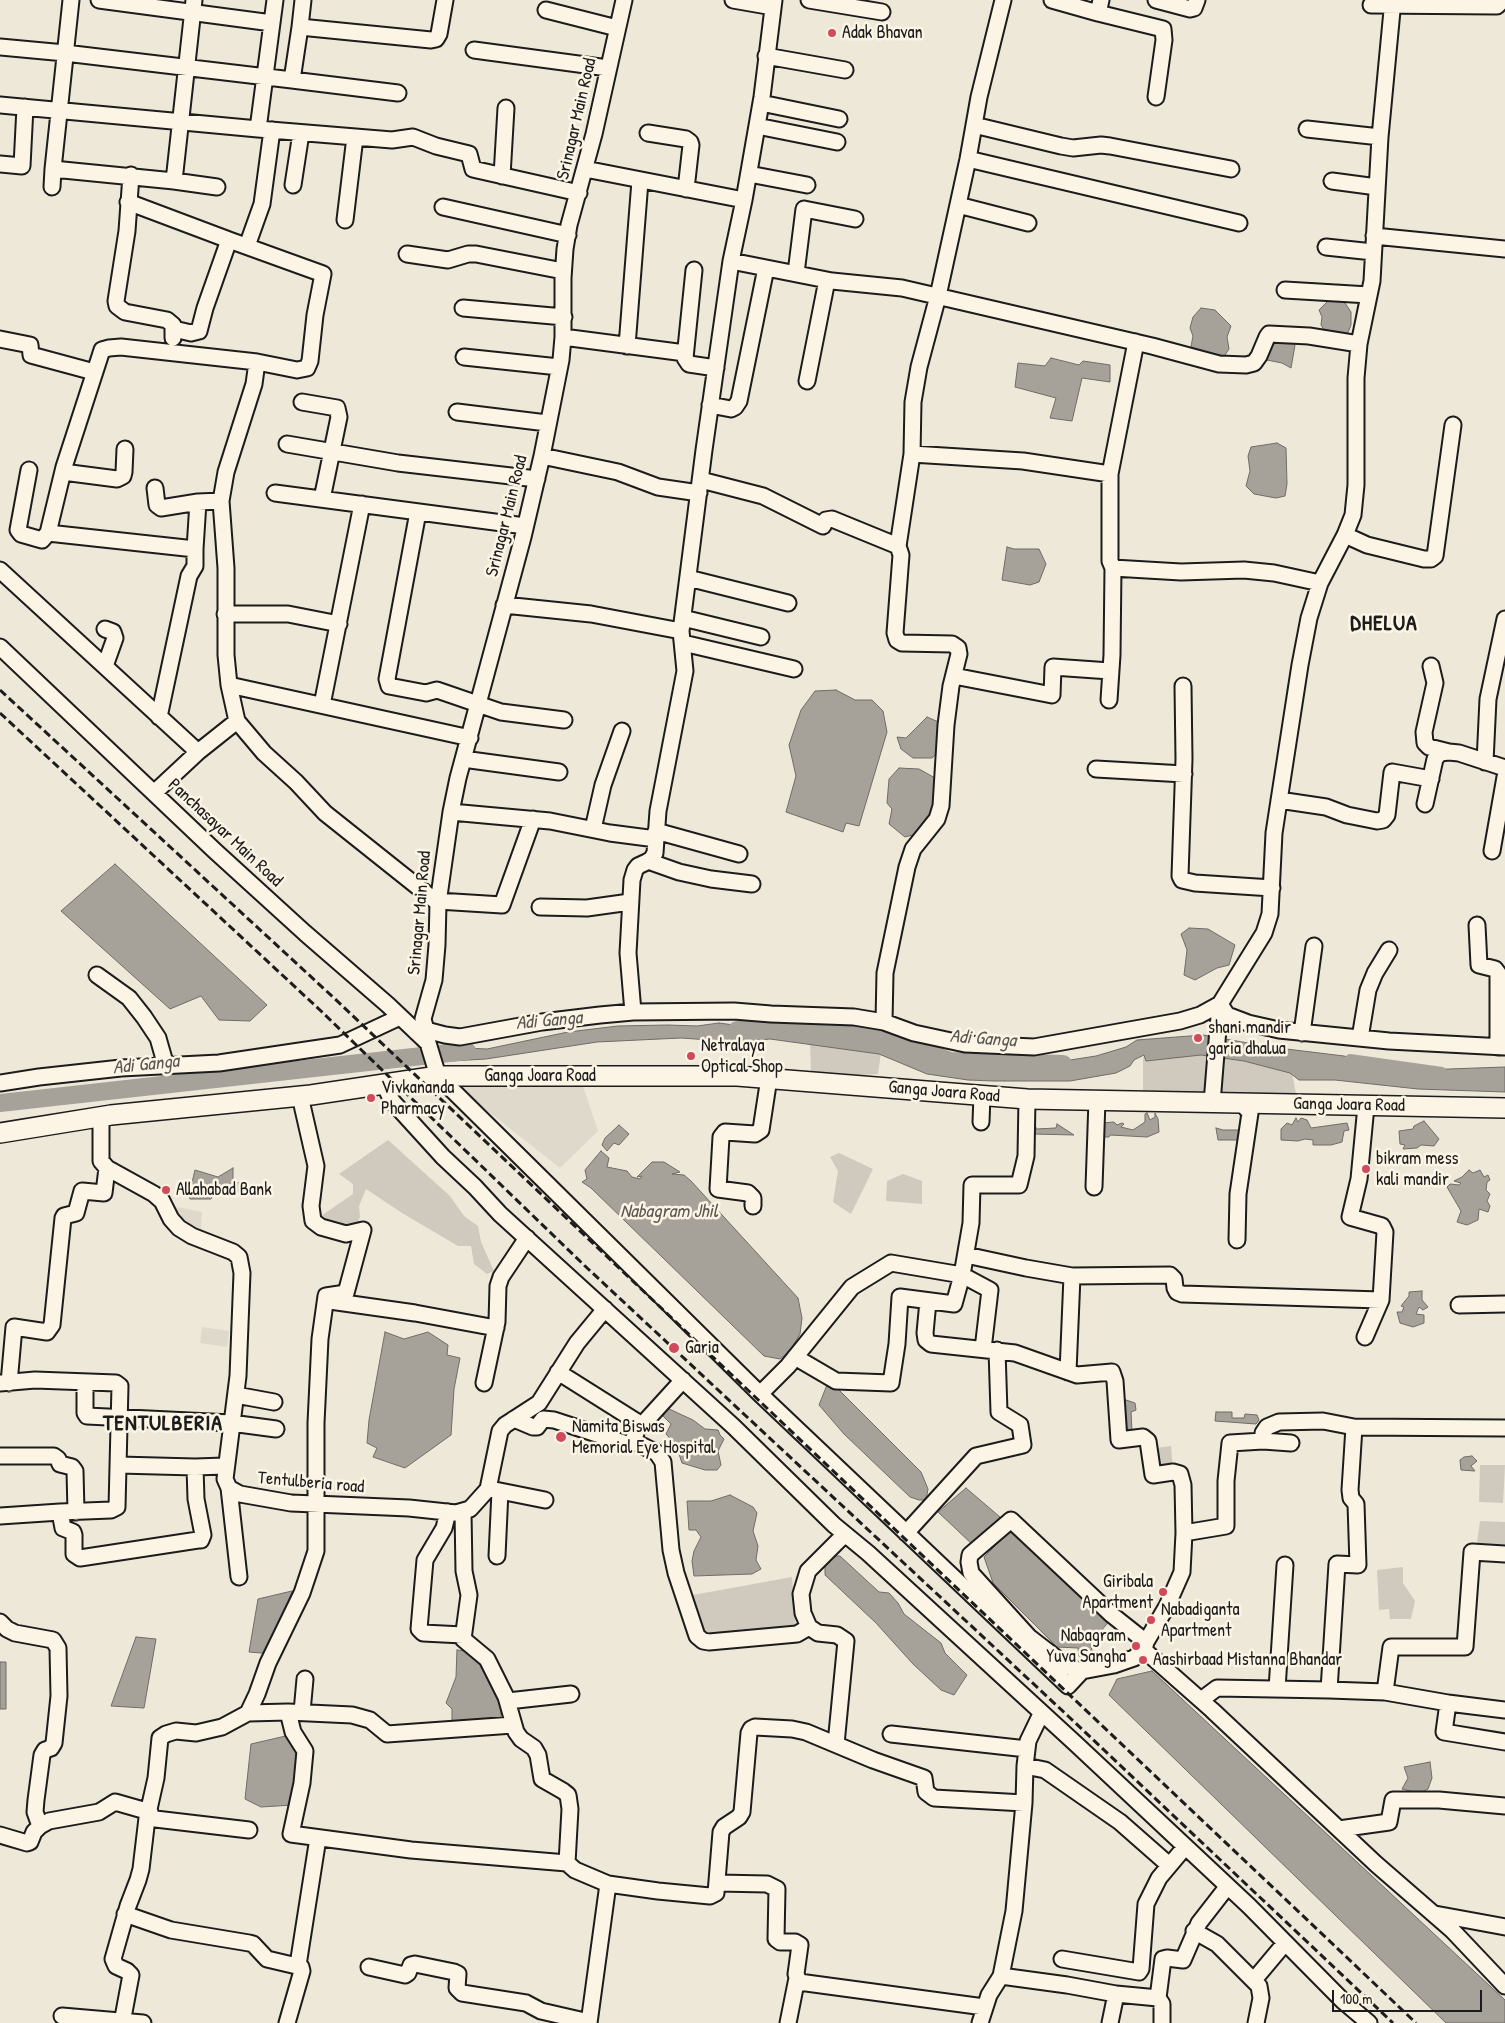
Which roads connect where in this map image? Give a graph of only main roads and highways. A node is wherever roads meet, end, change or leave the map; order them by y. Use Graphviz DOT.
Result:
graph roads {
  1 [pos="1505,1108"];
  2 [pos="0,1133"];
  1 -- 2 [label="main road, Ganga Joara Road"];
}
